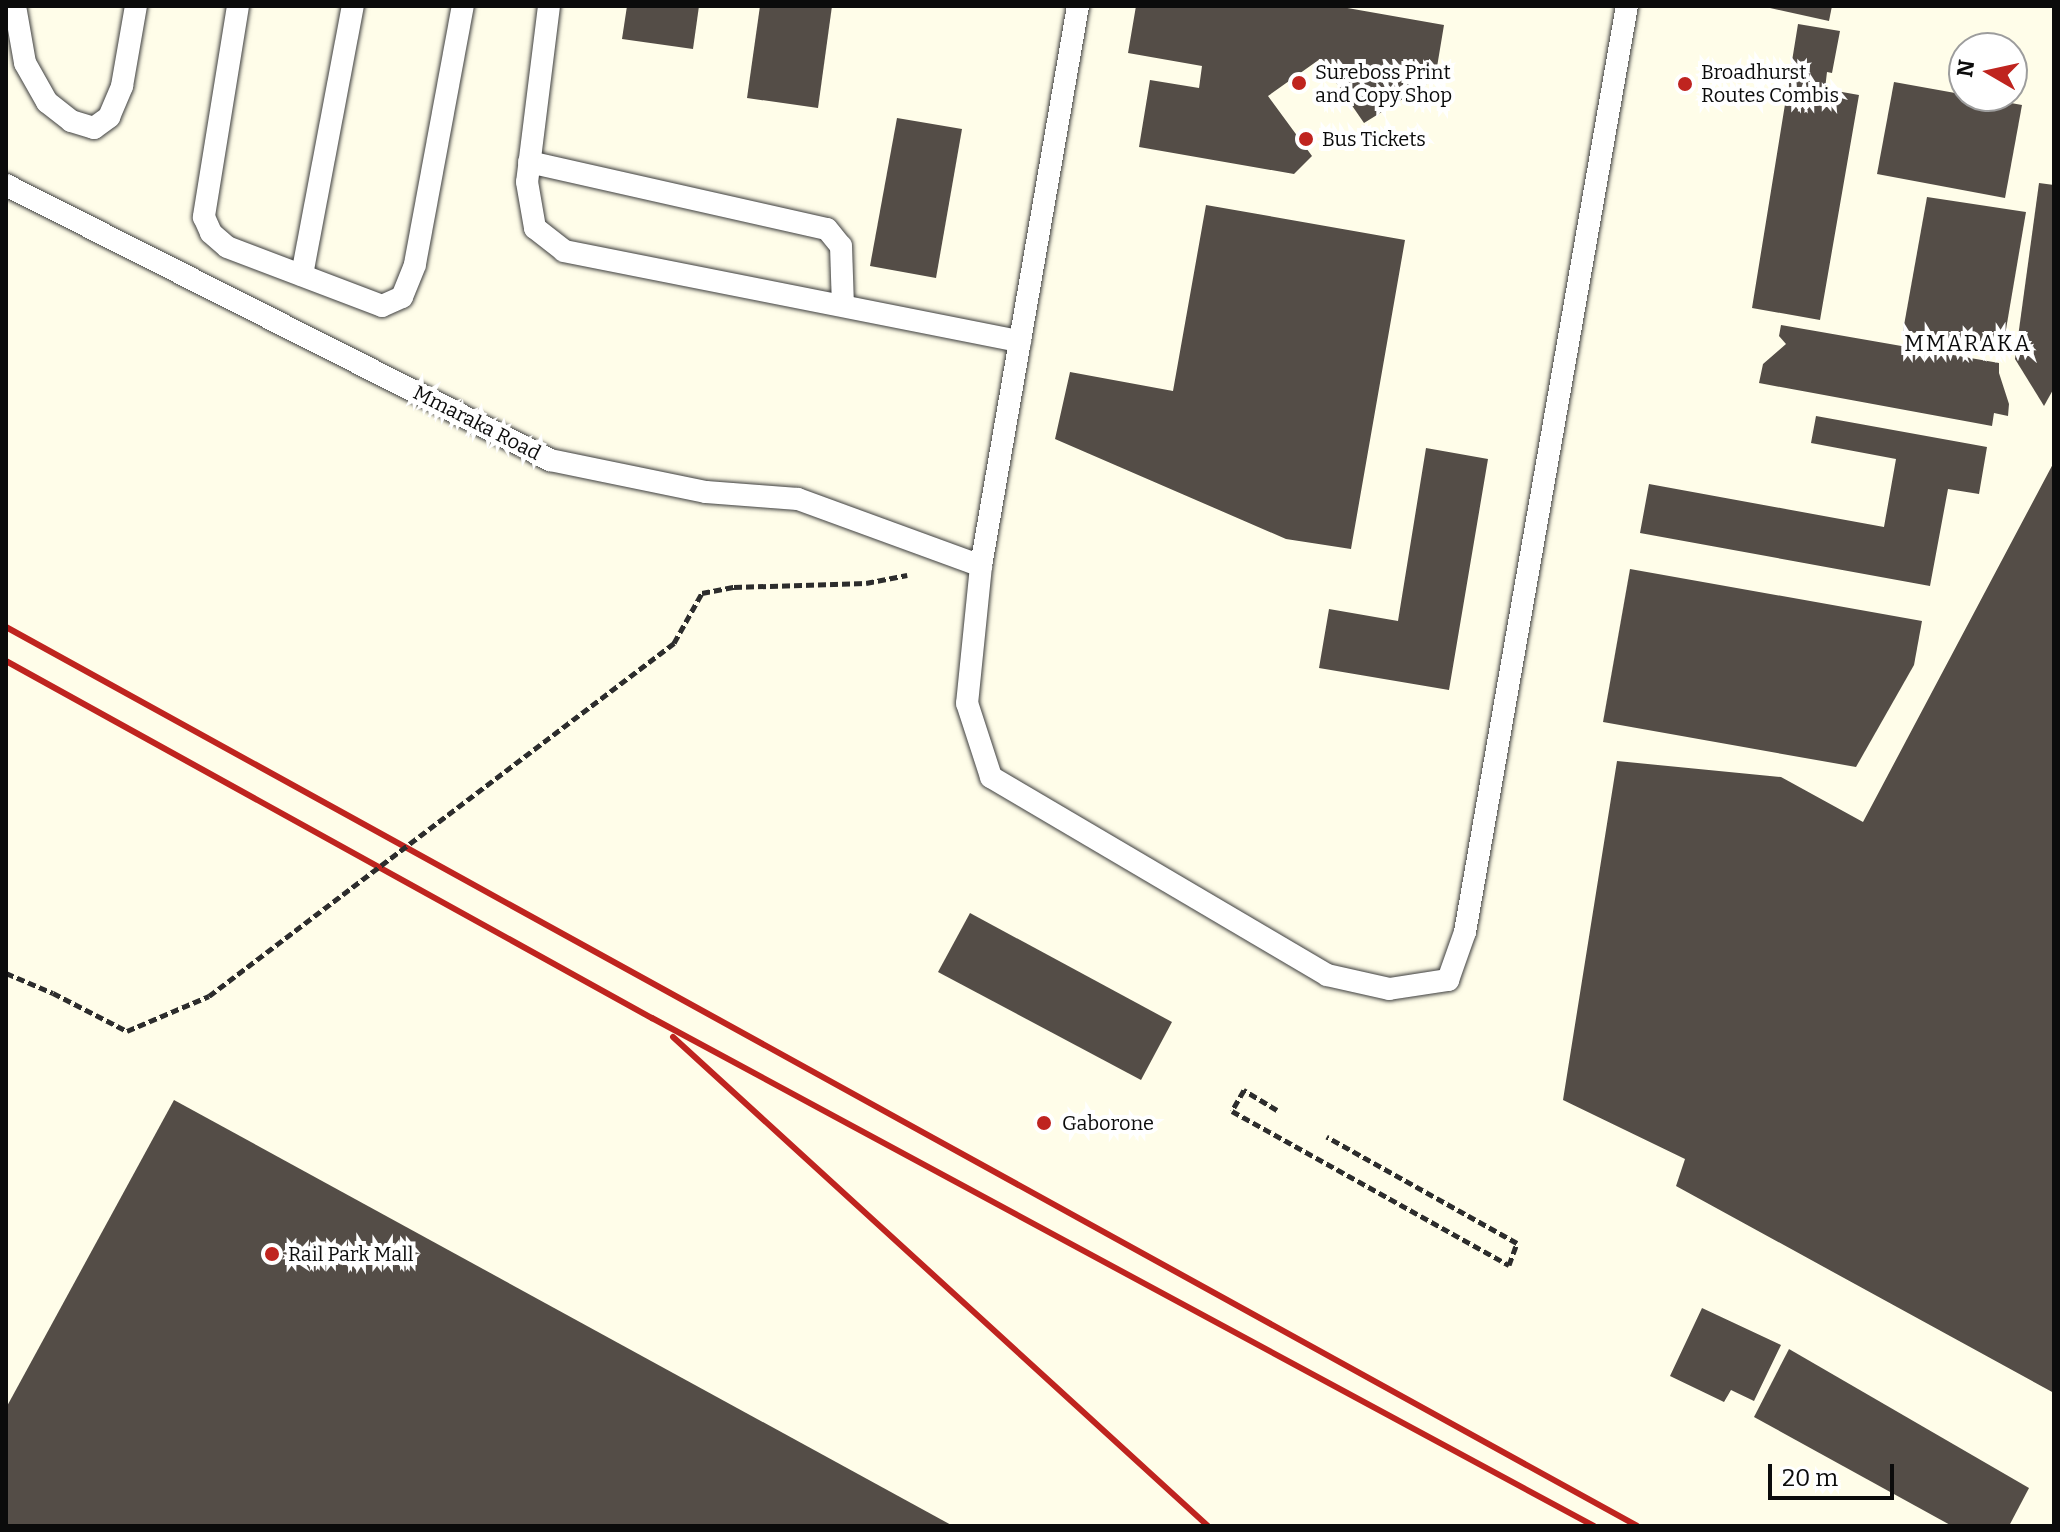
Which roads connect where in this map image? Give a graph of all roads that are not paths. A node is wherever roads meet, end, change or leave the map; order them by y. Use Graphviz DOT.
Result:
graph roads {
  1 [pos="15,6"];
  2 [pos="136,6"];
  3 [pos="238,6"];
  4 [pos="353,6"];
  5 [pos="463,6"];
  6 [pos="549,6"];
  7 [pos="1078,6"];
  8 [pos="1627,6"];
  9 [pos="529,162"];
  10 [pos="6,185"];
  11 [pos="302,275"];
  12 [pos="843,305"];
  13 [pos="1020,341"];
  14 [pos="981,566"];
  1 -- 2 [label="lane"];
  3 -- 11 [label="lane"];
  4 -- 11 [label="lane"];
  5 -- 11 [label="lane"];
  6 -- 9 [label="lane"];
  7 -- 13 [label="lane"];
  8 -- 14 [label="lane"];
  9 -- 12 [label="lane"];
  9 -- 12 [label="lane"];
  10 -- 14 [label="lane, Mmaraka Road"];
  12 -- 13 [label="lane"];
  13 -- 14 [label="lane"];
}
